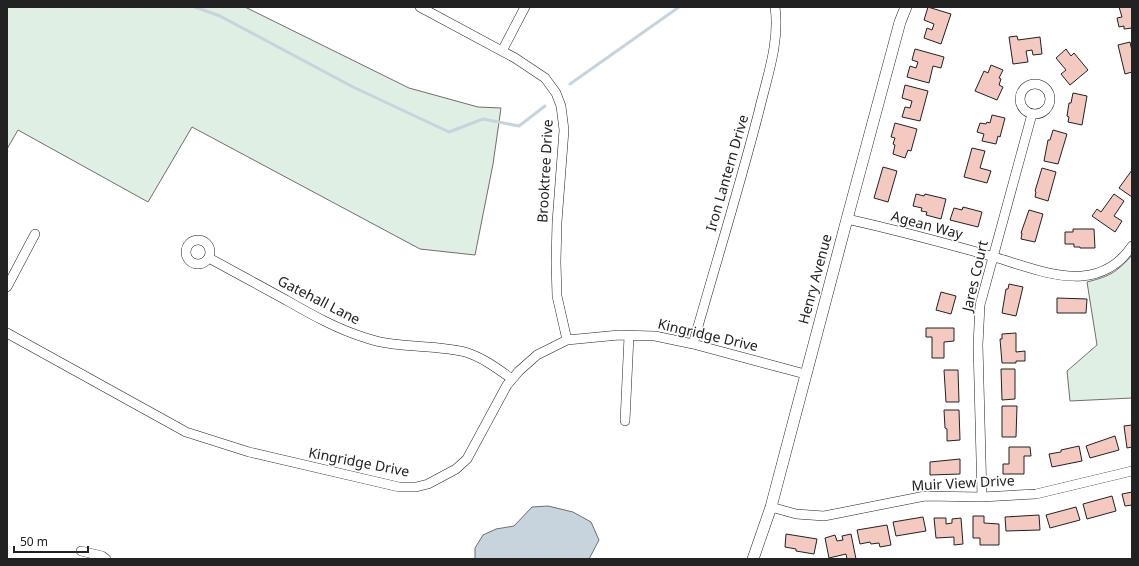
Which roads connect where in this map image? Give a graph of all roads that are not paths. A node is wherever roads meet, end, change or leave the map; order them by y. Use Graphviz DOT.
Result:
graph roads {
  1 [pos="420,7"];
  2 [pos="525,7"];
  3 [pos="775,7"];
  4 [pos="906,7"];
  5 [pos="502,51"];
  6 [pos="1032,114"];
  7 [pos="847,218"];
  8 [pos="35,234"];
  9 [pos="1132,246"];
  10 [pos="993,256"];
  11 [pos="209,258"];
  12 [pos="7,287"];
  13 [pos="7,333"];
  14 [pos="629,336"];
  15 [pos="567,340"];
  16 [pos="693,344"];
  17 [pos="805,374"];
  18 [pos="512,379"];
  19 [pos="625,421"];
  20 [pos="1132,471"];
  21 [pos="982,497"];
  22 [pos="771,506"];
  23 [pos="81,551"];
  24 [pos="106,559"];
  25 [pos="753,559"];
  1 -- 5 [label="street, Brooktree Drive"];
  2 -- 5 [label="street"];
  3 -- 16 [label="street, Iron Lantern Drive"];
  4 -- 7 [label="street, Henry Avenue"];
  5 -- 15 [label="street, Brooktree Drive"];
  6 -- 10 [label="street, Jares Court"];
  7 -- 10 [label="street, Agean Way"];
  7 -- 17 [label="street, Henry Avenue"];
  8 -- 12 [label="street"];
  9 -- 10 [label="street, Agean Way"];
  10 -- 21 [label="street, Jares Court"];
  11 -- 18 [label="street, Gatehall Lane"];
  13 -- 18 [label="street, Kingridge Drive"];
  14 -- 15 [label="street, Kingridge Drive"];
  14 -- 16 [label="street, Kingridge Drive"];
  14 -- 19 [label="street"];
  15 -- 18 [label="street, Kingridge Drive"];
  16 -- 17 [label="street, Kingridge Drive"];
  17 -- 22 [label="street, Henry Avenue"];
  20 -- 21 [label="street, Muir View Drive"];
  21 -- 22 [label="street, Muir View Drive"];
  22 -- 25 [label="street, Henry Avenue"];
  23 -- 24 [label="street"];
}
